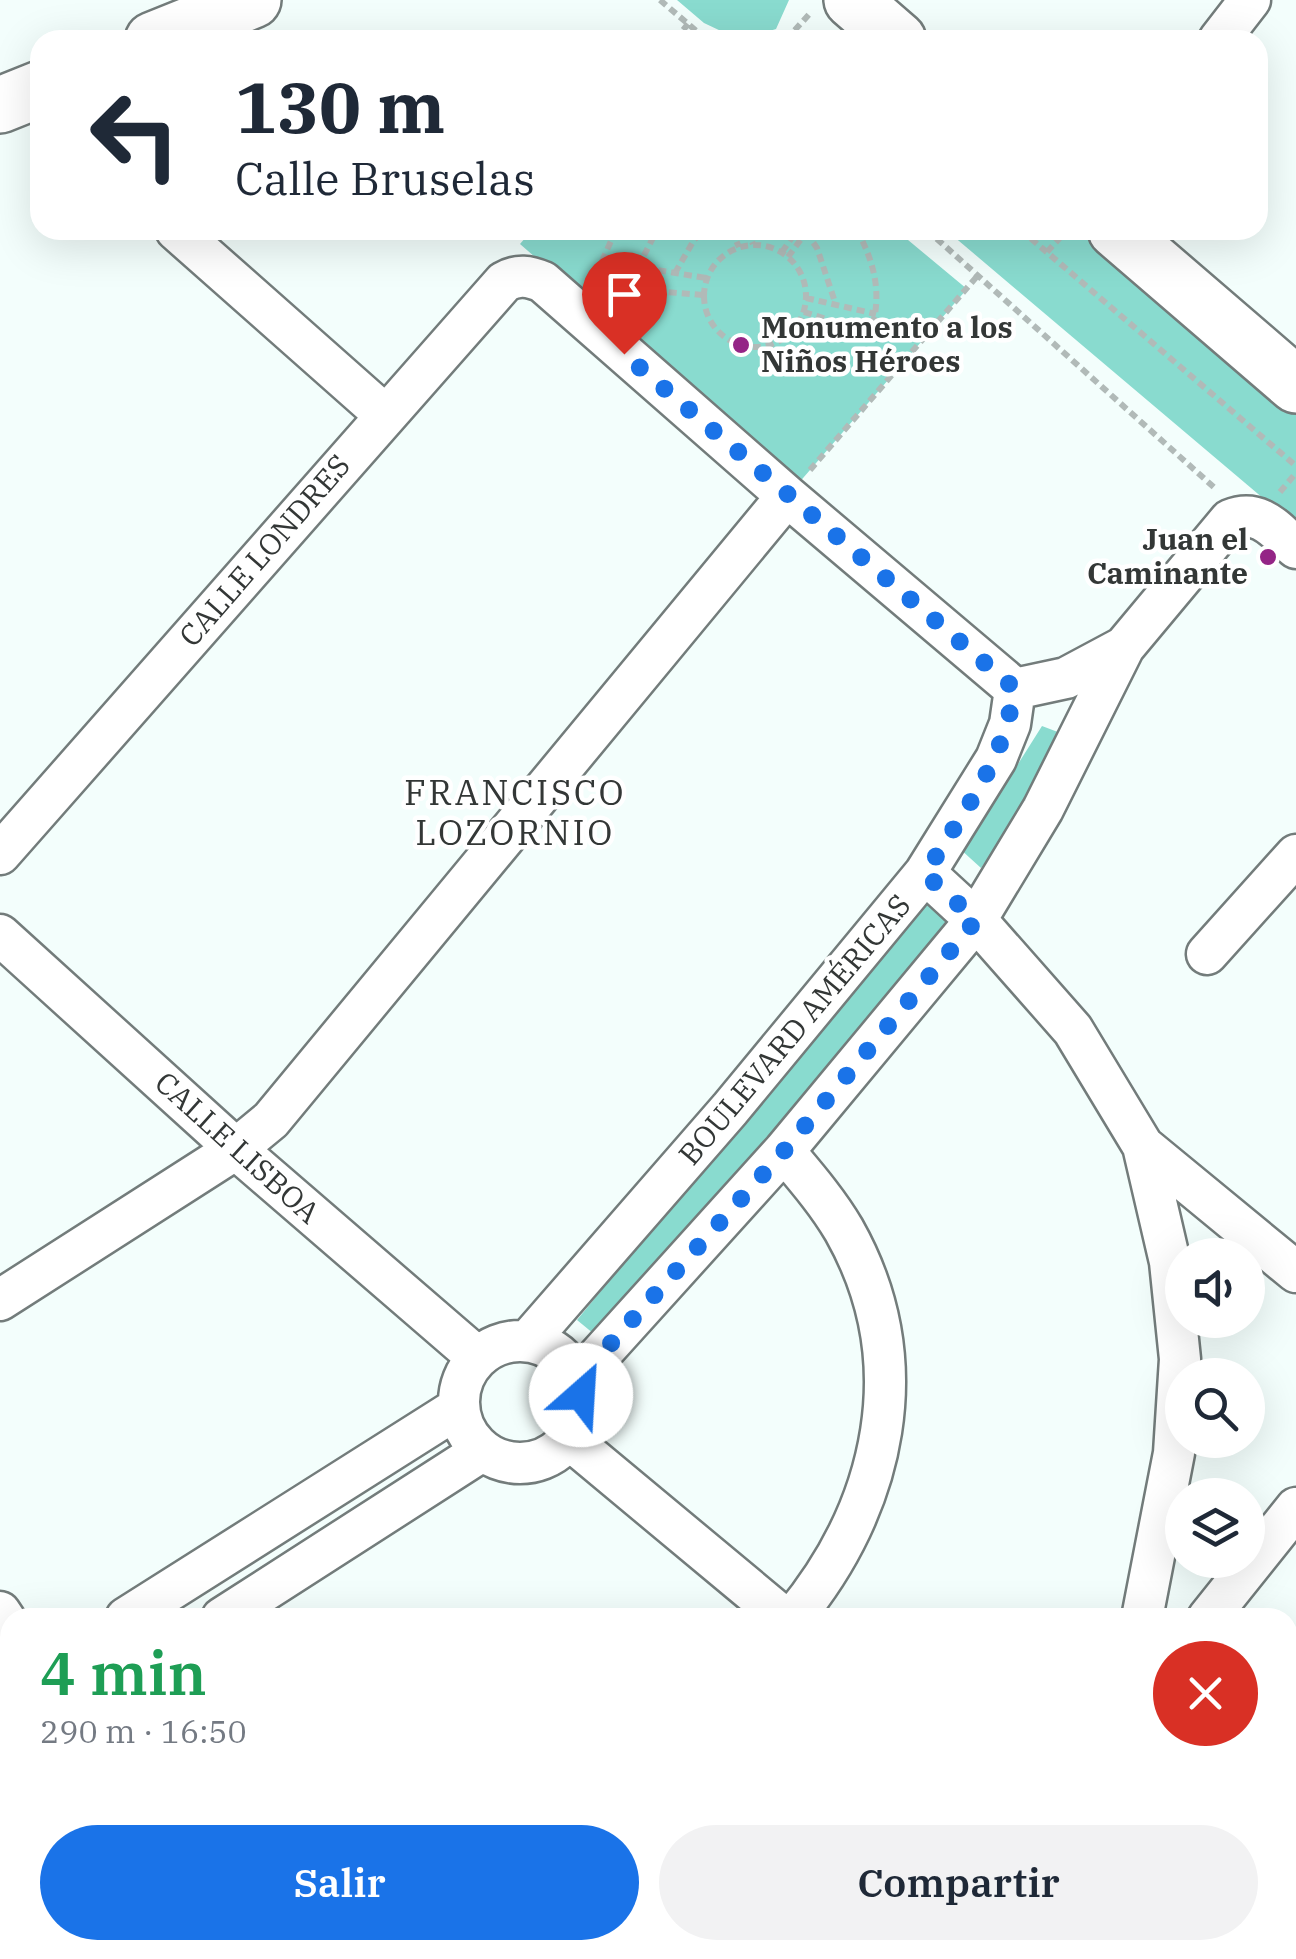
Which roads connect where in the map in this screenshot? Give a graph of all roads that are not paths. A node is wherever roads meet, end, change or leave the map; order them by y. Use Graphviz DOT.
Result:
graph roads {
  1 [pos="254,0"];
  2 [pos="852,0"];
  3 [pos="1250,0"];
  4 [pos="171,25"];
  5 [pos="886,30"];
  6 [pos="1227,30"];
  7 [pos="187,240"];
  8 [pos="1128,240"];
  9 [pos="1296,384"];
  10 [pos="385,415"];
  11 [pos="787,496"];
  12 [pos="1296,548"];
  13 [pos="1124,647"];
  14 [pos="1014,688"];
  15 [pos="0,854"];
  16 [pos="1296,855"];
  17 [pos="925,874"];
  18 [pos="976,920"];
  19 [pos="0,935"];
  20 [pos="1207,954"];
  21 [pos="1143,1146"];
  22 [pos="236,1149"];
  23 [pos="784,1151"];
  24 [pos="1296,1272"];
  25 [pos="0,1300"];
  26 [pos="528,1341"];
  27 [pos="477,1357"];
  28 [pos="578,1380"];
  29 [pos="458,1408"];
  30 [pos="569,1439"];
  31 [pos="482,1451"];
  32 [pos="1296,1508"];
  33 [pos="1283,1554"];
  34 [pos="142,1608"];
  35 [pos="238,1608"];
  36 [pos="772,1608"];
  37 [pos="800,1608"];
  38 [pos="1144,1608"];
  39 [pos="1220,1608"];
  1 -- 4 [label="street"];
  2 -- 5 [label="street"];
  3 -- 6 [label="street"];
  7 -- 10 [label="street"];
  8 -- 9 [label="street"];
  10 -- 11 [label="street, CALLE LONDRES"];
  10 -- 15 [label="street, CALLE LONDRES"];
  11 -- 14 [label="street"];
  11 -- 22 [label="street"];
  12 -- 13 [label="street"];
  13 -- 14 [label="street"];
  13 -- 18 [label="street"];
  14 -- 17 [label="street, BOULEVARD AMÉRICAS"];
  16 -- 20 [label="street"];
  17 -- 18 [label="street"];
  17 -- 26 [label="street, BOULEVARD AMÉRICAS"];
  18 -- 21 [label="street"];
  18 -- 23 [label="street"];
  19 -- 22 [label="street, CALLE LISBOA"];
  21 -- 24 [label="street"];
  21 -- 38 [label="street"];
  22 -- 25 [label="street"];
  22 -- 27 [label="street, CALLE LISBOA"];
  23 -- 28 [label="street"];
  23 -- 37 [label="street"];
  26 -- 27 [label="street"];
  26 -- 28 [label="street"];
  27 -- 29 [label="street"];
  28 -- 30 [label="street"];
  29 -- 31 [label="street"];
  29 -- 34 [label="street"];
  30 -- 31 [label="street"];
  30 -- 36 [label="street"];
  31 -- 35 [label="street"];
  32 -- 33 [label="street"];
  33 -- 39 [label="street"];
}
